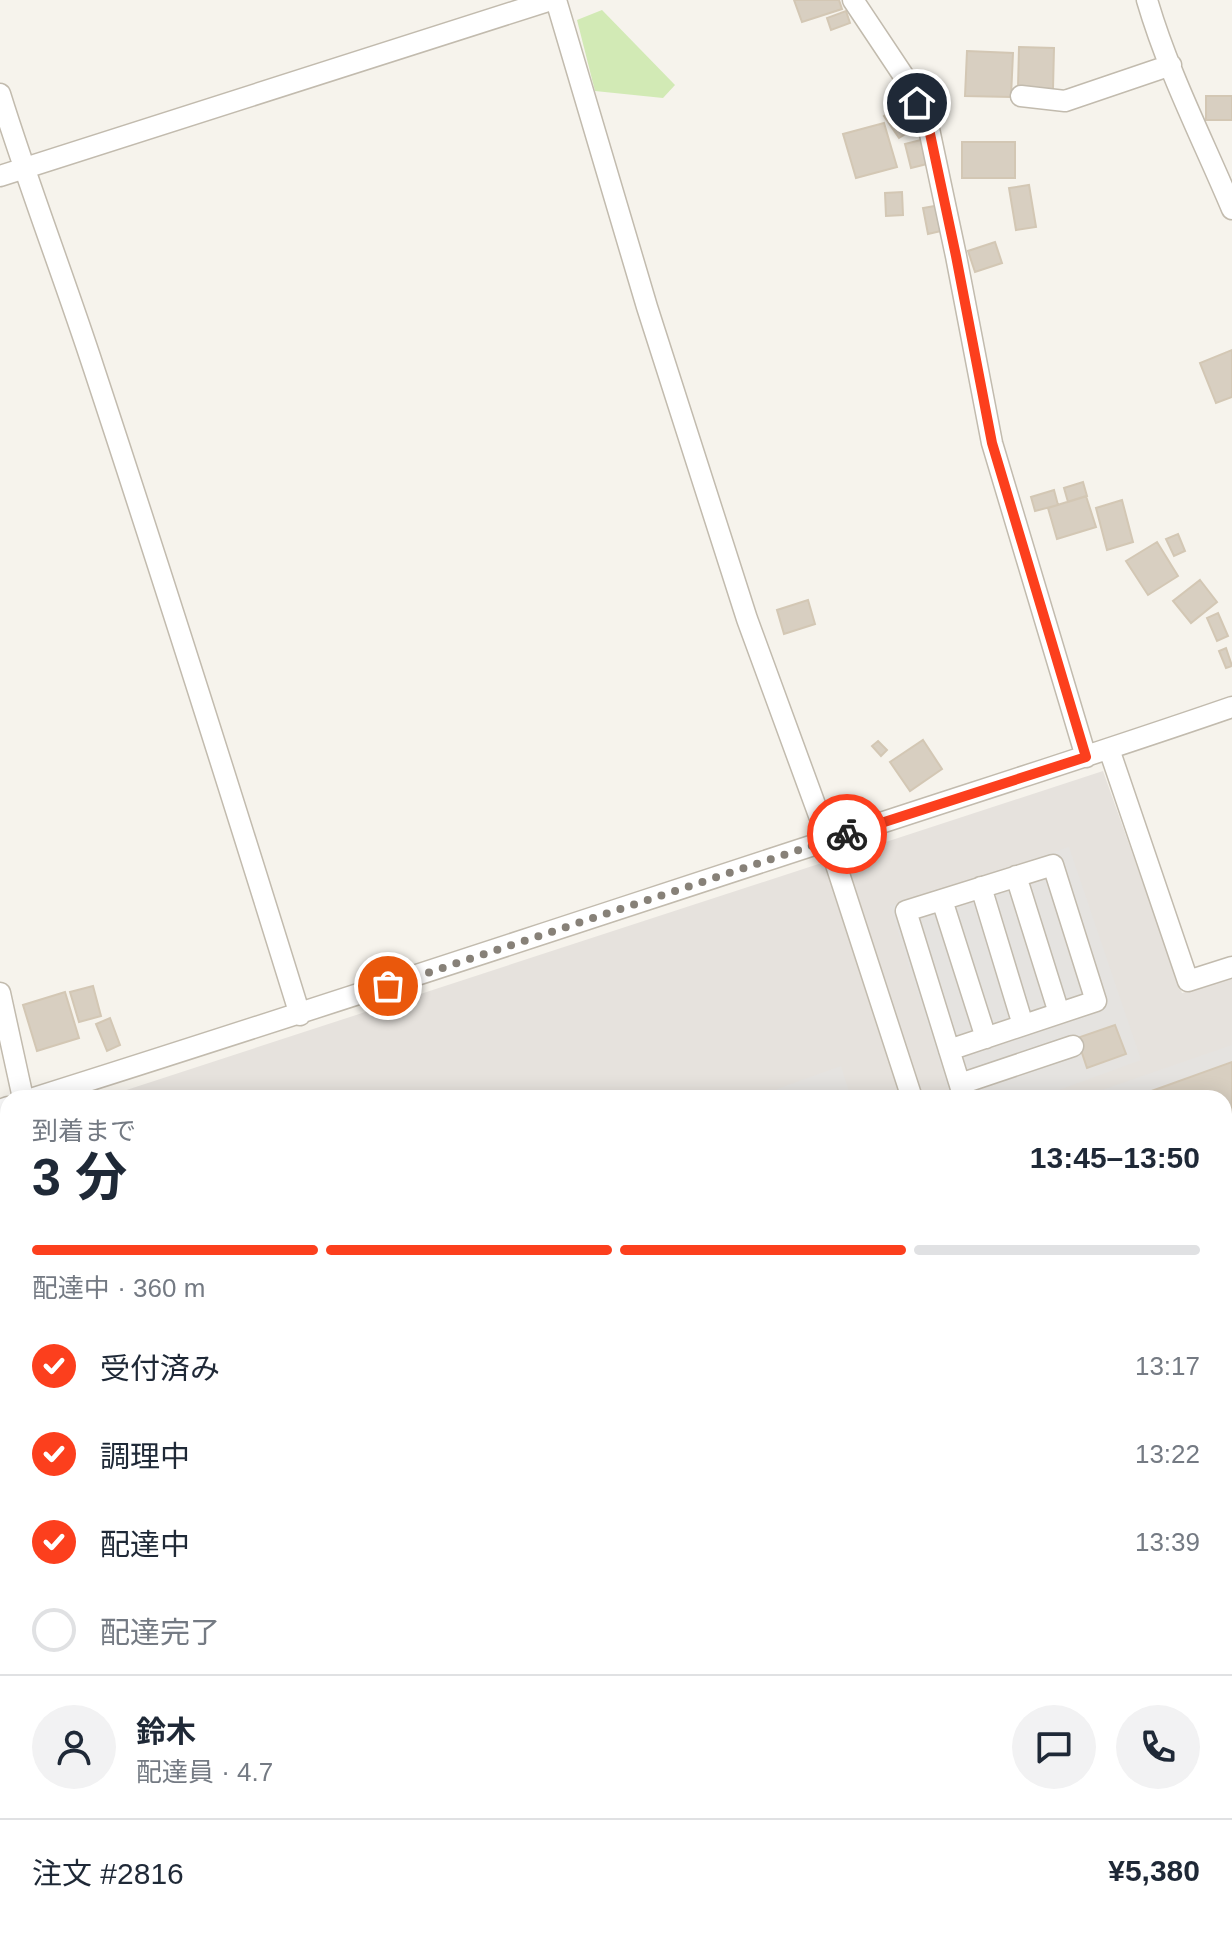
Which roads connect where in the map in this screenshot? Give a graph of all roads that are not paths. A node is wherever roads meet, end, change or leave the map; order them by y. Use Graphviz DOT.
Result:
graph roads {
  1 [pos="554,0"];
  2 [pos="853,0"];
  3 [pos="1147,0"];
  4 [pos="1171,65"];
  5 [pos="0,94"];
  6 [pos="1021,96"];
  7 [pos="24,169"];
  8 [pos="0,176"];
  9 [pos="1232,209"];
  10 [pos="1232,707"];
  11 [pos="1109,749"];
  12 [pos="1086,757"];
  13 [pos="828,840"];
  14 [pos="1016,876"];
  15 [pos="981,887"];
  16 [pos="942,900"];
  17 [pos="1232,967"];
  18 [pos="0,993"];
  19 [pos="1059,1013"];
  20 [pos="300,1015"];
  21 [pos="1023,1025"];
  22 [pos="986,1038"];
  23 [pos="1073,1046"];
  24 [pos="949,1050"];
  25 [pos="21,1090"];
  26 [pos="60,1090"];
  27 [pos="909,1090"];
  28 [pos="962,1090"];
  29 [pos="964,1090"];
  1 -- 7 [label="street"];
  1 -- 13 [label="street"];
  2 -- 12 [label="street"];
  3 -- 4 [label="street"];
  4 -- 6 [label="street"];
  4 -- 9 [label="street"];
  5 -- 7 [label="street"];
  7 -- 8 [label="street"];
  7 -- 20 [label="street"];
  10 -- 11 [label="street"];
  11 -- 12 [label="street"];
  11 -- 17 [label="street"];
  12 -- 13 [label="street"];
  13 -- 20 [label="street"];
  13 -- 27 [label="street"];
  14 -- 15 [label="street"];
  14 -- 19 [label="street"];
  14 -- 19 [label="street"];
  15 -- 16 [label="street"];
  15 -- 21 [label="street"];
  16 -- 22 [label="street"];
  16 -- 24 [label="street"];
  18 -- 25 [label="street"];
  19 -- 21 [label="street"];
  20 -- 26 [label="street"];
  21 -- 22 [label="street"];
  22 -- 24 [label="street"];
  23 -- 29 [label="street"];
  24 -- 28 [label="street"];
}
